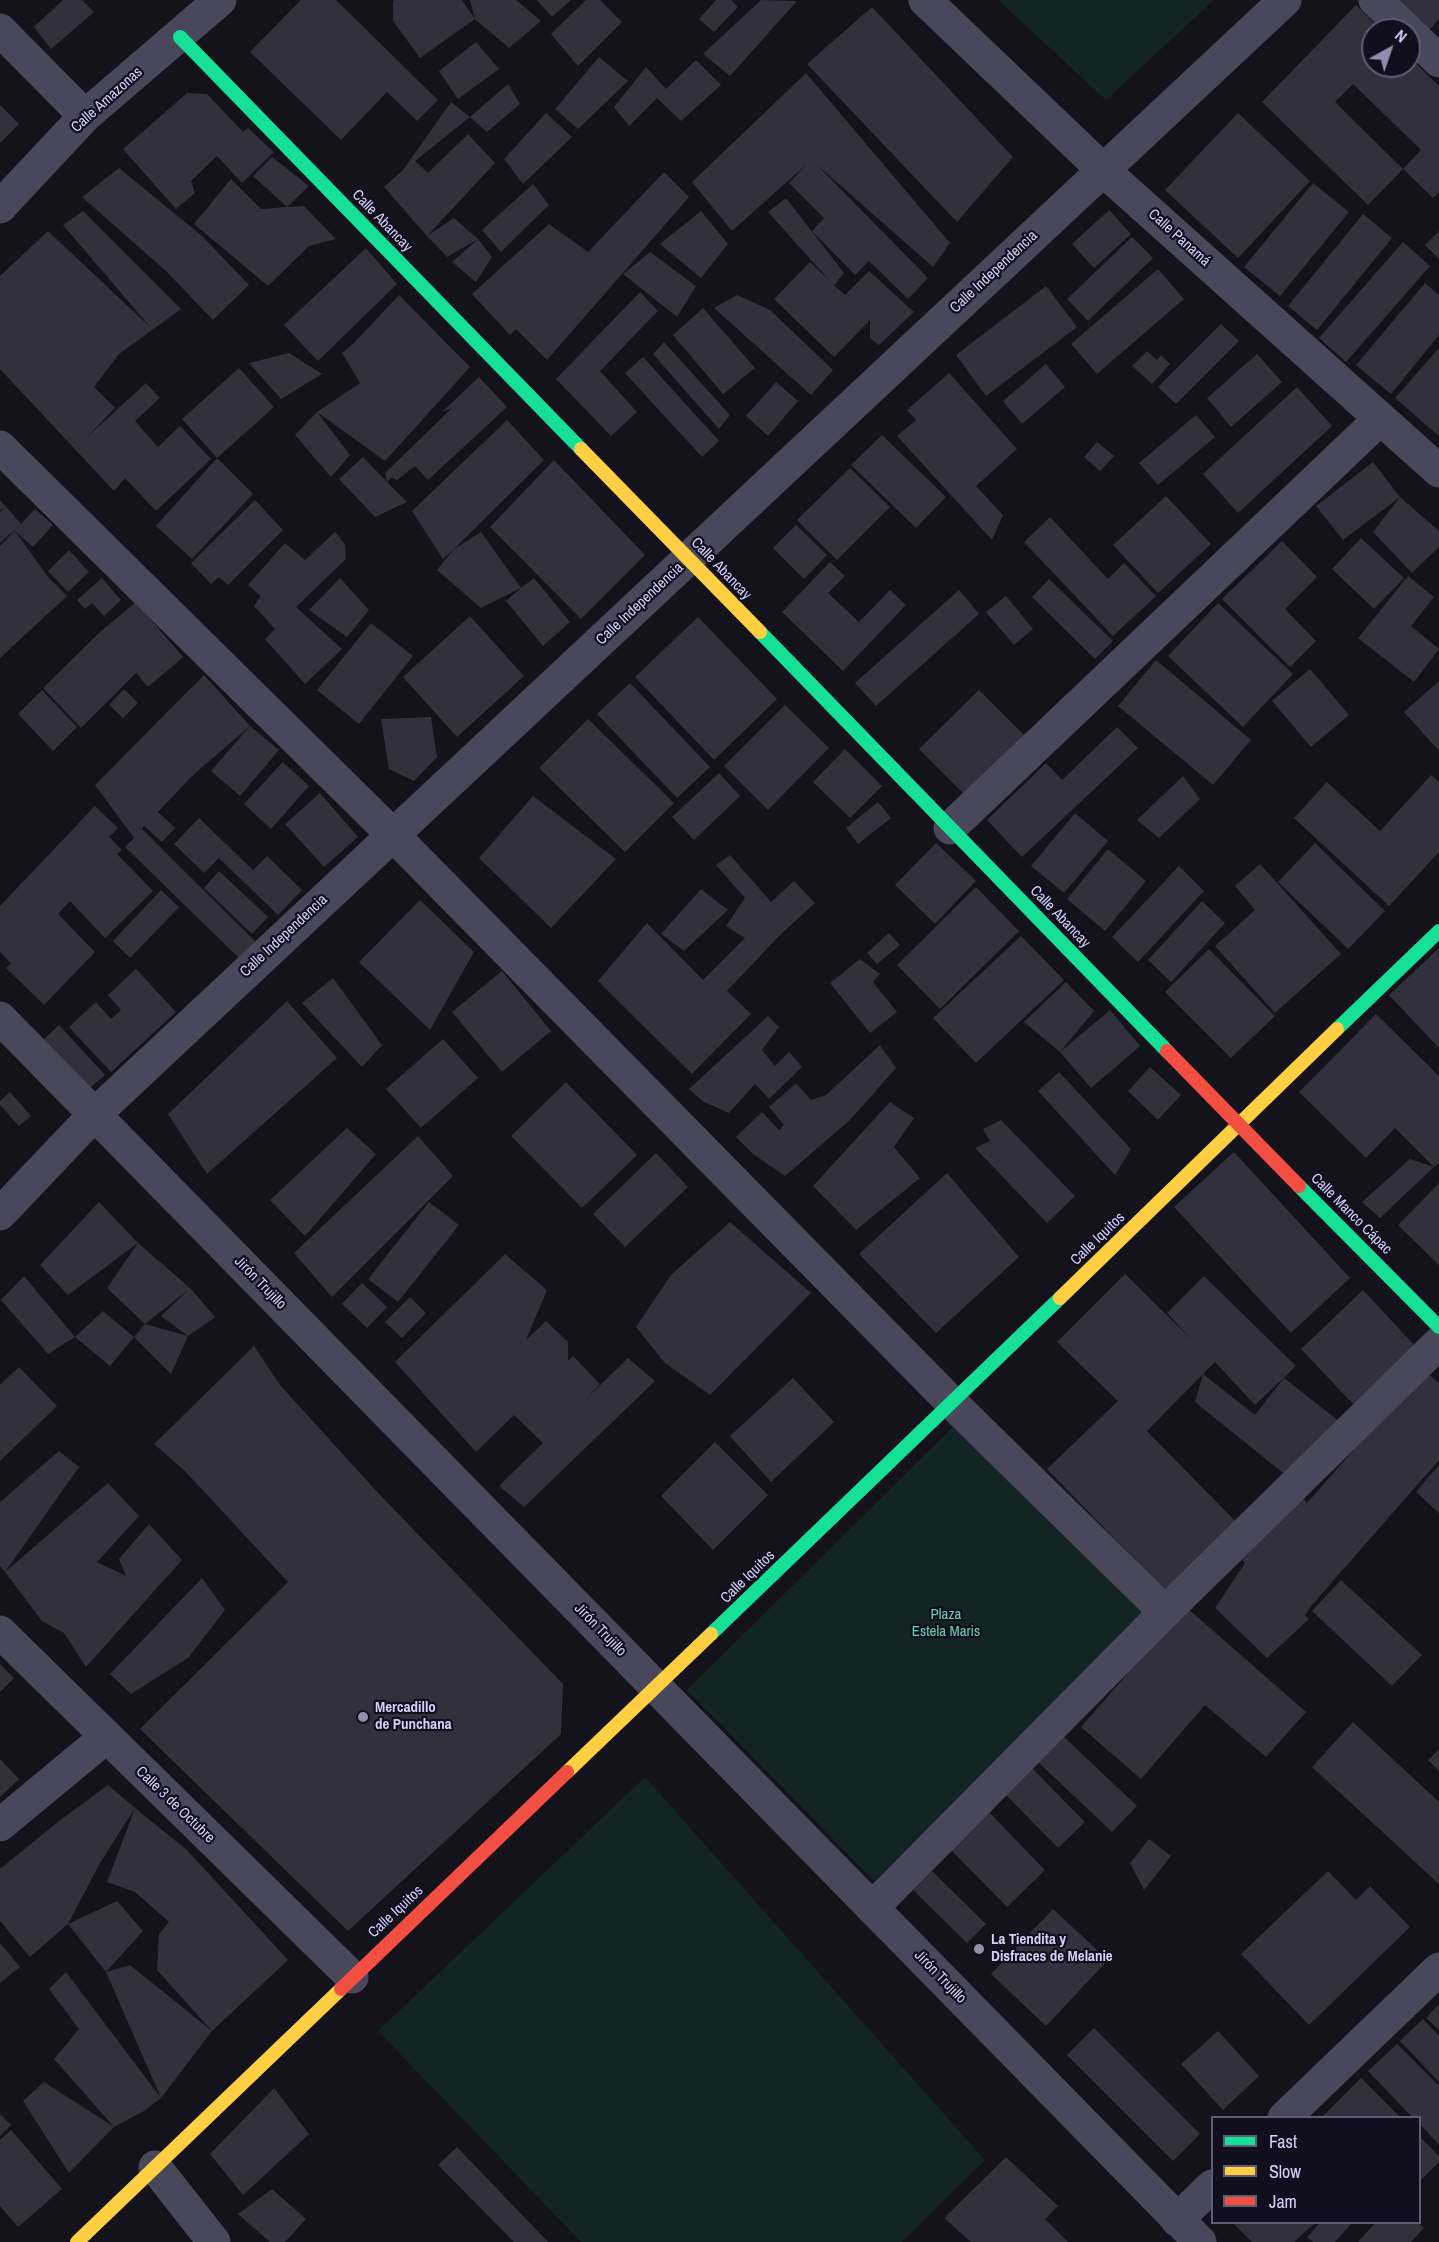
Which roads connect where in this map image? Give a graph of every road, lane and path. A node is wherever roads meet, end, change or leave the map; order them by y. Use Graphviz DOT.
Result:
graph roads {
  1 [pos="220,0"];
  2 [pos="925,0"];
  3 [pos="1285,0"];
  4 [pos="1375,0"];
  5 [pos="1394,18"];
  6 [pos="0,30"];
  7 [pos="180,37"];
  8 [pos="1421,44"];
  9 [pos="1439,61"];
  10 [pos="85,116"];
  11 [pos="1103,170"];
  12 [pos="0,207"];
  13 [pos="1380,419"];
  14 [pos="0,447"];
  15 [pos="1439,471"];
  16 [pos="688,559"];
  17 [pos="950,828"];
  18 [pos="393,835"];
  19 [pos="1439,931"];
  20 [pos="0,1018"];
  21 [pos="94,1114"];
  22 [pos="1239,1125"];
  23 [pos="0,1214"];
  24 [pos="1439,1327"];
  25 [pos="1439,1343"];
  26 [pos="952,1403"];
  27 [pos="1165,1612"];
  28 [pos="0,1632"];
  29 [pos="656,1688"];
  30 [pos="106,1737"];
  31 [pos="0,1825"];
  32 [pos="872,1908"];
  33 [pos="1439,1969"];
  34 [pos="352,1977"];
  35 [pos="1286,2116"];
  36 [pos="155,2168"];
  37 [pos="1211,2188"];
  38 [pos="1189,2231"];
  39 [pos="77,2242"];
  40 [pos="214,2242"];
  1 -- 7 [label="street, Calle Amazonas"];
  2 -- 11 [label="street, Calle Panamá"];
  3 -- 11 [label="street, Calle Independencia"];
  4 -- 5 [label="street"];
  6 -- 10 [label="street"];
  7 -- 10 [label="street, Calle Amazonas"];
  7 -- 16 [label="street, Calle Abancay"];
  8 -- 9 [label="street"];
  10 -- 12 [label="street, Calle Amazonas"];
  11 -- 13 [label="street, Calle Panamá"];
  11 -- 16 [label="street, Calle Independencia"];
  13 -- 15 [label="street, Calle Panamá"];
  13 -- 17 [label="street"];
  14 -- 18 [label="street"];
  16 -- 17 [label="street, Calle Abancay"];
  16 -- 18 [label="street, Calle Independencia"];
  17 -- 22 [label="street, Calle Abancay"];
  18 -- 21 [label="street, Calle Independencia"];
  18 -- 26 [label="street"];
  19 -- 22 [label="street, Calle Iquitos"];
  20 -- 21 [label="street, Jirón Trujillo"];
  21 -- 23 [label="street, Calle Independencia"];
  21 -- 29 [label="street, Jirón Trujillo"];
  22 -- 24 [label="street, Calle Manco Cápac"];
  22 -- 26 [label="street, Calle Iquitos"];
  25 -- 27 [label="street"];
  26 -- 27 [label="street"];
  26 -- 29 [label="street, Calle Iquitos"];
  27 -- 32 [label="street"];
  28 -- 30 [label="street, Calle 3 de Octubre"];
  29 -- 32 [label="street, Jirón Trujillo"];
  29 -- 34 [label="street, Calle Iquitos"];
  30 -- 31 [label="street"];
  30 -- 34 [label="street, Calle 3 de Octubre"];
  32 -- 38 [label="street, Jirón Trujillo"];
  33 -- 35 [label="street"];
  34 -- 36 [label="street, Calle Iquitos"];
  36 -- 39 [label="street, Calle Iquitos"];
  36 -- 40 [label="street"];
  37 -- 38 [label="street"];
}
